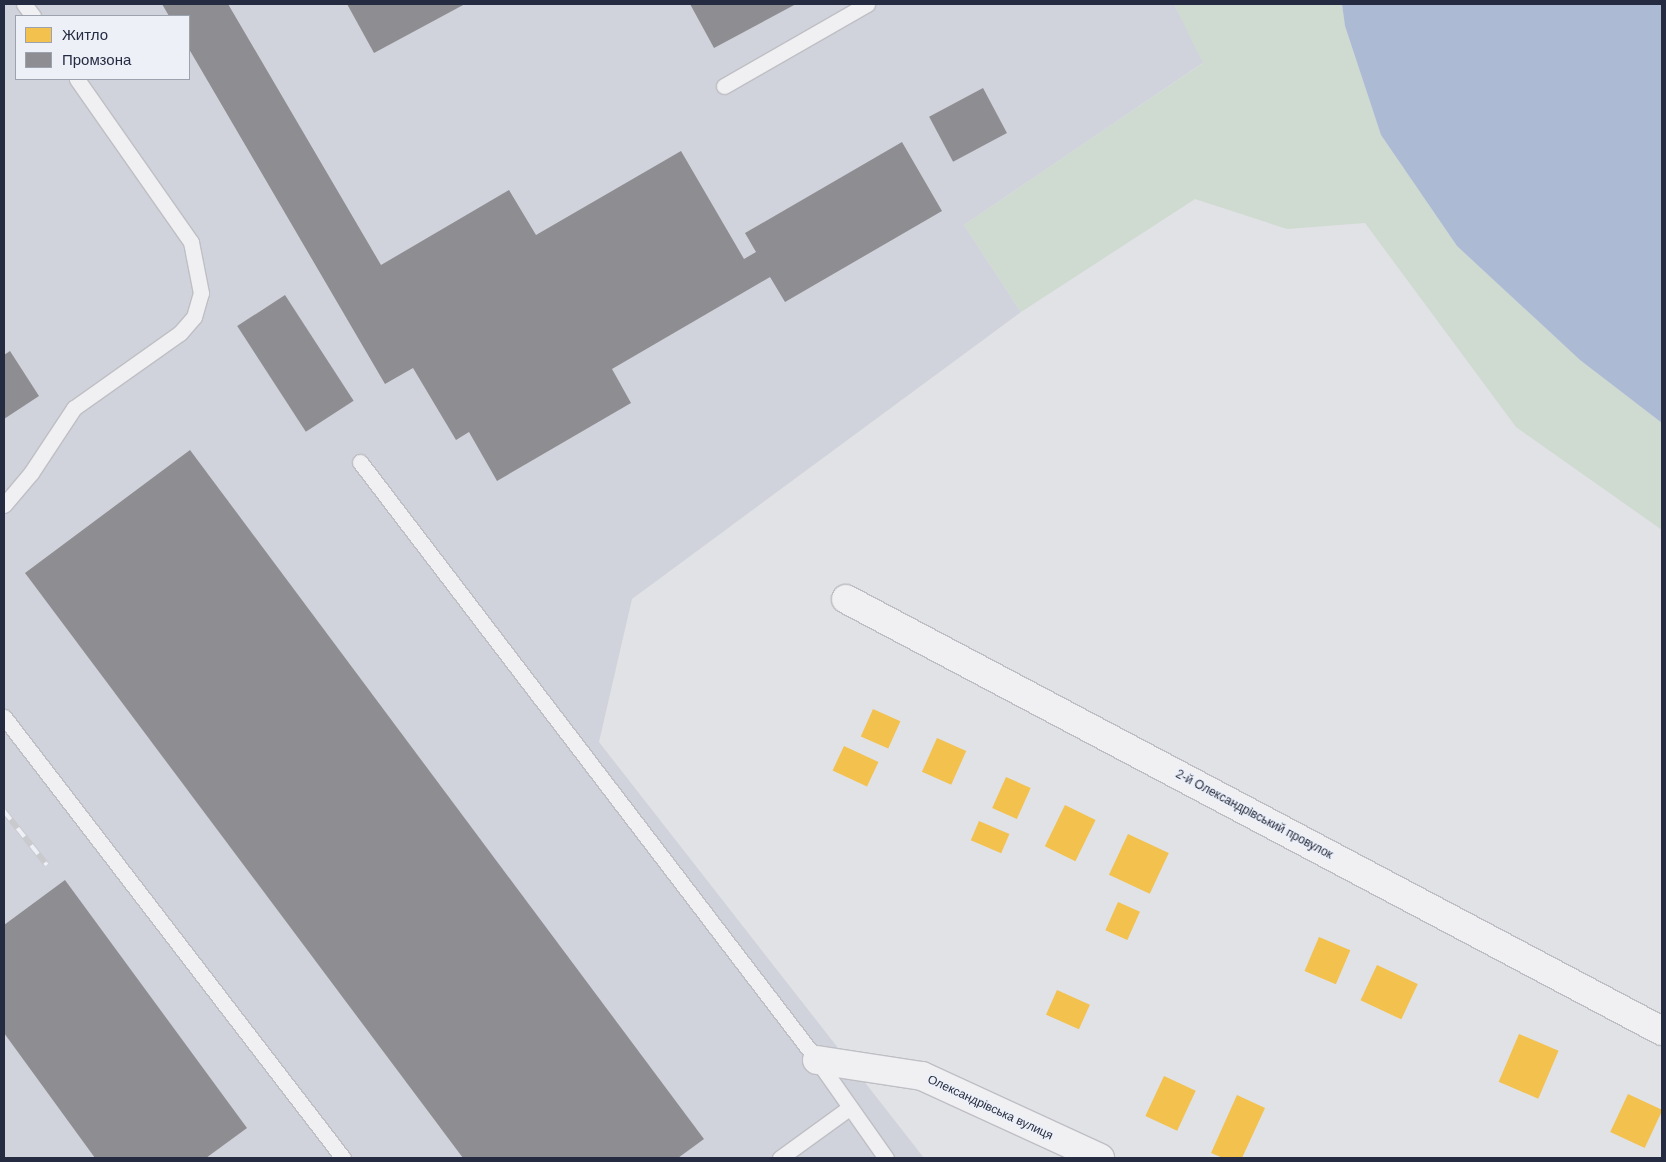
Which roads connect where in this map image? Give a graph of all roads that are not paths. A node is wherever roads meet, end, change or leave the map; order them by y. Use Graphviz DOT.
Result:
graph roads {
  1 [pos="24,4"];
  2 [pos="867,4"];
  3 [pos="32,15"];
  4 [pos="78,80"];
  5 [pos="724,86"];
  6 [pos="360,462"];
  7 [pos="4,505"];
  8 [pos="846,600"];
  9 [pos="4,717"];
  10 [pos="1662,1031"];
  11 [pos="817,1060"];
  12 [pos="848,1108"];
  13 [pos="344,1158"];
  14 [pos="780,1158"];
  15 [pos="886,1158"];
  16 [pos="1100,1158"];
  1 -- 3 [label="lane"];
  2 -- 5 [label="lane"];
  4 -- 7 [label="lane"];
  6 -- 11 [label="lane"];
  8 -- 10 [label="street, 2-й Олександрівський провулок"];
  9 -- 13 [label="lane"];
  11 -- 12 [label="lane"];
  11 -- 16 [label="street, Олександрівська вулиця"];
  12 -- 14 [label="lane"];
  12 -- 15 [label="lane"];
}
